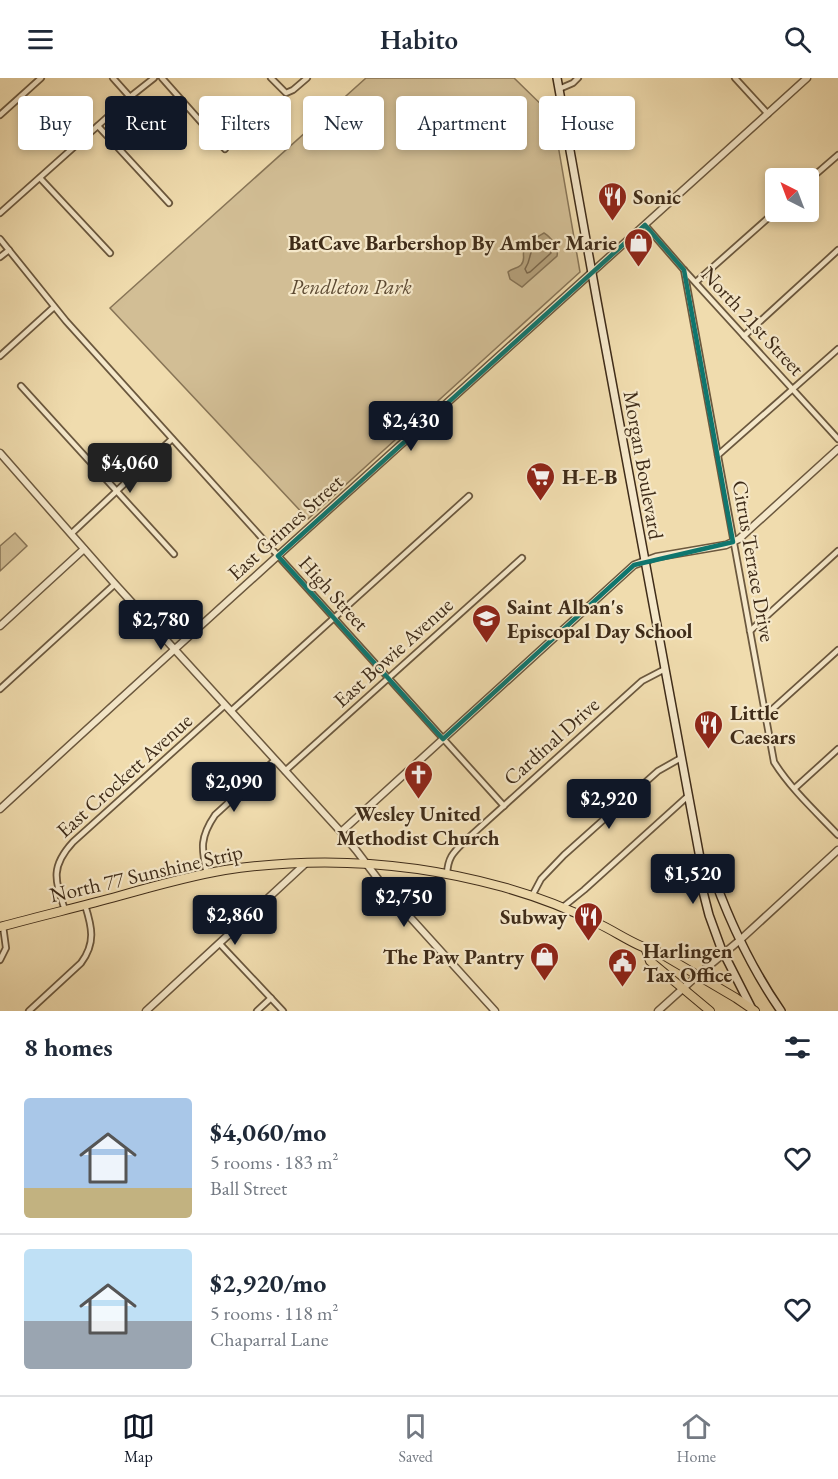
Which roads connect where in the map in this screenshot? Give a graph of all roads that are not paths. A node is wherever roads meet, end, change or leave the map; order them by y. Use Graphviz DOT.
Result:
graph roads {
  1 [pos="41,78"];
  2 [pos="113,78"];
  3 [pos="154,78"];
  4 [pos="162,78"];
  5 [pos="271,78"];
  6 [pos="307,78"];
  7 [pos="557,78"];
  8 [pos="578,78"];
  9 [pos="735,78"];
  10 [pos="807,78"];
  11 [pos="559,89"];
  12 [pos="129,96"];
  13 [pos="131,96"];
  14 [pos="768,114"];
  15 [pos="0,115"];
  16 [pos="105,120"];
  17 [pos="199,120"];
  18 [pos="98,126"];
  19 [pos="838,155"];
  20 [pos="819,171"];
  21 [pos="40,178"];
  22 [pos="169,203"];
  23 [pos="0,213"];
  24 [pos="765,221"];
  25 [pos="645,225"];
  26 [pos="0,239"];
  27 [pos="9,249"];
  28 [pos="838,250"];
  29 [pos="110,253"];
  30 [pos="0,257"];
  31 [pos="684,270"];
  32 [pos="592,272"];
  33 [pos="696,282"];
  34 [pos="54,307"];
  35 [pos="744,336"];
  36 [pos="838,349"];
  37 [pos="0,356"];
  38 [pos="21,386"];
  39 [pos="794,389"];
  40 [pos="172,439"];
  41 [pos="838,439"];
  42 [pos="838,450"];
  43 [pos="0,453"];
  44 [pos="718,455"];
  45 [pos="116,491"];
  46 [pos="470,496"];
  47 [pos="72,533"];
  48 [pos="733,542"];
  49 [pos="84,549"];
  50 [pos="838,551"];
  51 [pos="174,554"];
  52 [pos="278,556"];
  53 [pos="522,558"];
  54 [pos="645,561"];
  55 [pos="116,584"];
  56 [pos="334,618"];
  57 [pos="0,626"];
  58 [pos="750,631"];
  59 [pos="174,648"];
  60 [pos="838,650"];
  61 [pos="665,669"];
  62 [pos="389,678"];
  63 [pos="0,689"];
  64 [pos="225,705"];
  65 [pos="231,711"];
  66 [pos="766,715"];
  67 [pos="444,739"];
  68 [pos="838,749"];
  69 [pos="681,758"];
  70 [pos="275,760"];
  71 [pos="285,771"];
  72 [pos="795,788"];
  73 [pos="688,796"];
  74 [pos="504,806"];
  75 [pos="0,809"];
  76 [pos="341,832"];
  77 [pos="838,835"];
  78 [pos="838,850"];
  79 [pos="700,858"];
  80 [pos="306,863"];
  81 [pos="366,863"];
  82 [pos="207,874"];
  83 [pos="447,874"];
  84 [pos="532,896"];
  85 [pos="85,905"];
  86 [pos="563,907"];
  87 [pos="65,910"];
  88 [pos="2,926"];
  89 [pos="740,940"];
  90 [pos="220,944"];
  91 [pos="646,950"];
  92 [pos="724,954"];
  93 [pos="0,960"];
  94 [pos="698,975"];
  95 [pos="682,989"];
  96 [pos="272,998"];
  97 [pos="754,1010"];
  98 [pos="29,1011"];
  99 [pos="147,1011"];
  100 [pos="257,1011"];
  101 [pos="283,1011"];
  102 [pos="495,1011"];
  103 [pos="658,1011"];
  104 [pos="710,1011"];
  105 [pos="781,1011"];
  1 -- 15 [label="street"];
  2 -- 12 [label="street"];
  3 -- 13 [label="street"];
  4 -- 17 [label="street"];
  5 -- 6 [label="street"];
  7 -- 11 [label="main road, Morgan Boulevard"];
  8 -- 11 [label="street"];
  9 -- 14 [label="street"];
  10 -- 14 [label="street, East Grimes Street"];
  11 -- 32 [label="main road, Morgan Boulevard"];
  14 -- 25 [label="street, East Grimes Street"];
  16 -- 18 [label="street"];
  18 -- 21 [label="street"];
  18 -- 22 [label="street"];
  19 -- 20 [label="street"];
  21 -- 23 [label="street"];
  21 -- 29 [label="street"];
  24 -- 33 [label="street"];
  25 -- 31 [label="street, North 21st Street"];
  25 -- 32 [label="street, East Grimes Street"];
  26 -- 27 [label="street, High Street"];
  27 -- 30 [label="street"];
  27 -- 34 [label="street, High Street"];
  28 -- 35 [label="street"];
  31 -- 33 [label="street, North 21st Street"];
  31 -- 44 [label="street, Citrus Terrace Drive"];
  32 -- 52 [label="street, East Grimes Street"];
  32 -- 54 [label="main road, Morgan Boulevard"];
  33 -- 35 [label="street, North 21st Street"];
  34 -- 37 [label="street"];
  34 -- 40 [label="street, High Street"];
  35 -- 39 [label="street, North 21st Street"];
  36 -- 39 [label="street"];
  38 -- 45 [label="street"];
  39 -- 41 [label="street, North 21st Street"];
  39 -- 44 [label="street"];
  40 -- 45 [label="street"];
  40 -- 52 [label="street, High Street"];
  42 -- 48 [label="street"];
  43 -- 47 [label="street"];
  44 -- 48 [label="street, Citrus Terrace Drive"];
  45 -- 47 [label="street"];
  45 -- 51 [label="street"];
  46 -- 56 [label="street"];
  47 -- 49 [label="street"];
  48 -- 54 [label="street"];
  48 -- 58 [label="street, Citrus Terrace Drive"];
  49 -- 55 [label="street"];
  49 -- 57 [label="street"];
  50 -- 58 [label="street"];
  52 -- 56 [label="street, High Street"];
  52 -- 59 [label="street, East Grimes Street"];
  53 -- 62 [label="street, East Bowie Avenue"];
  54 -- 61 [label="main road, Morgan Boulevard"];
  54 -- 67 [label="street"];
  55 -- 59 [label="street"];
  55 -- 63 [label="street"];
  56 -- 62 [label="street, High Street"];
  56 -- 65 [label="street"];
  58 -- 66 [label="street, Citrus Terrace Drive"];
  59 -- 64 [label="street"];
  59 -- 75 [label="street, East Grimes Street"];
  60 -- 66 [label="street"];
  61 -- 69 [label="main road, Morgan Boulevard"];
  61 -- 74 [label="street, Cardinal Drive"];
  62 -- 67 [label="street, High Street"];
  62 -- 71 [label="street, East Bowie Avenue"];
  64 -- 65 [label="street"];
  64 -- 87 [label="street, East Crockett Avenue"];
  65 -- 70 [label="street"];
  66 -- 72 [label="street, Citrus Terrace Drive"];
  67 -- 74 [label="street, High Street"];
  67 -- 76 [label="street"];
  68 -- 72 [label="street"];
  69 -- 73 [label="main road, Morgan Boulevard"];
  69 -- 84 [label="street"];
  70 -- 71 [label="street"];
  70 -- 82 [label="street"];
  71 -- 76 [label="street"];
  72 -- 77 [label="street, Citrus Terrace Drive"];
  73 -- 79 [label="main road, Morgan Boulevard"];
  73 -- 86 [label="street"];
  74 -- 83 [label="street, Cardinal Drive"];
  76 -- 81 [label="street"];
  78 -- 89 [label="street"];
  79 -- 89 [label="main road, Morgan Boulevard"];
  79 -- 92 [label="main road, Morgan Boulevard"];
  80 -- 81 [label="main road, North 77 Sunshine Strip"];
  80 -- 82 [label="main road, North 77 Sunshine Strip"];
  80 -- 90 [label="street"];
  81 -- 83 [label="main road, North 77 Sunshine Strip"];
  81 -- 102 [label="street"];
  82 -- 85 [label="main road, North 77 Sunshine Strip"];
  83 -- 84 [label="main road, North 77 Sunshine Strip"];
  84 -- 86 [label="main road, North 77 Sunshine Strip"];
  85 -- 87 [label="main road, North 77 Sunshine Strip"];
  85 -- 98 [label="street"];
  86 -- 91 [label="main road, North 77 Sunshine Strip"];
  87 -- 88 [label="main road, North 77 Sunshine Strip"];
  88 -- 93 [label="street"];
  89 -- 92 [label="street"];
  89 -- 105 [label="main road, Morgan Boulevard"];
  90 -- 96 [label="street"];
  90 -- 99 [label="street"];
  91 -- 94 [label="main road, North 77 Sunshine Strip"];
  91 -- 95 [label="main road, North 77 Sunshine Strip"];
  92 -- 94 [label="street"];
  92 -- 97 [label="main road, Morgan Boulevard"];
  94 -- 95 [label="street"];
  94 -- 97 [label="main road, North 77 Sunshine Strip"];
  95 -- 103 [label="street"];
  95 -- 104 [label="main road, North 77 Sunshine Strip"];
  96 -- 100 [label="street"];
  96 -- 101 [label="street"];
}
